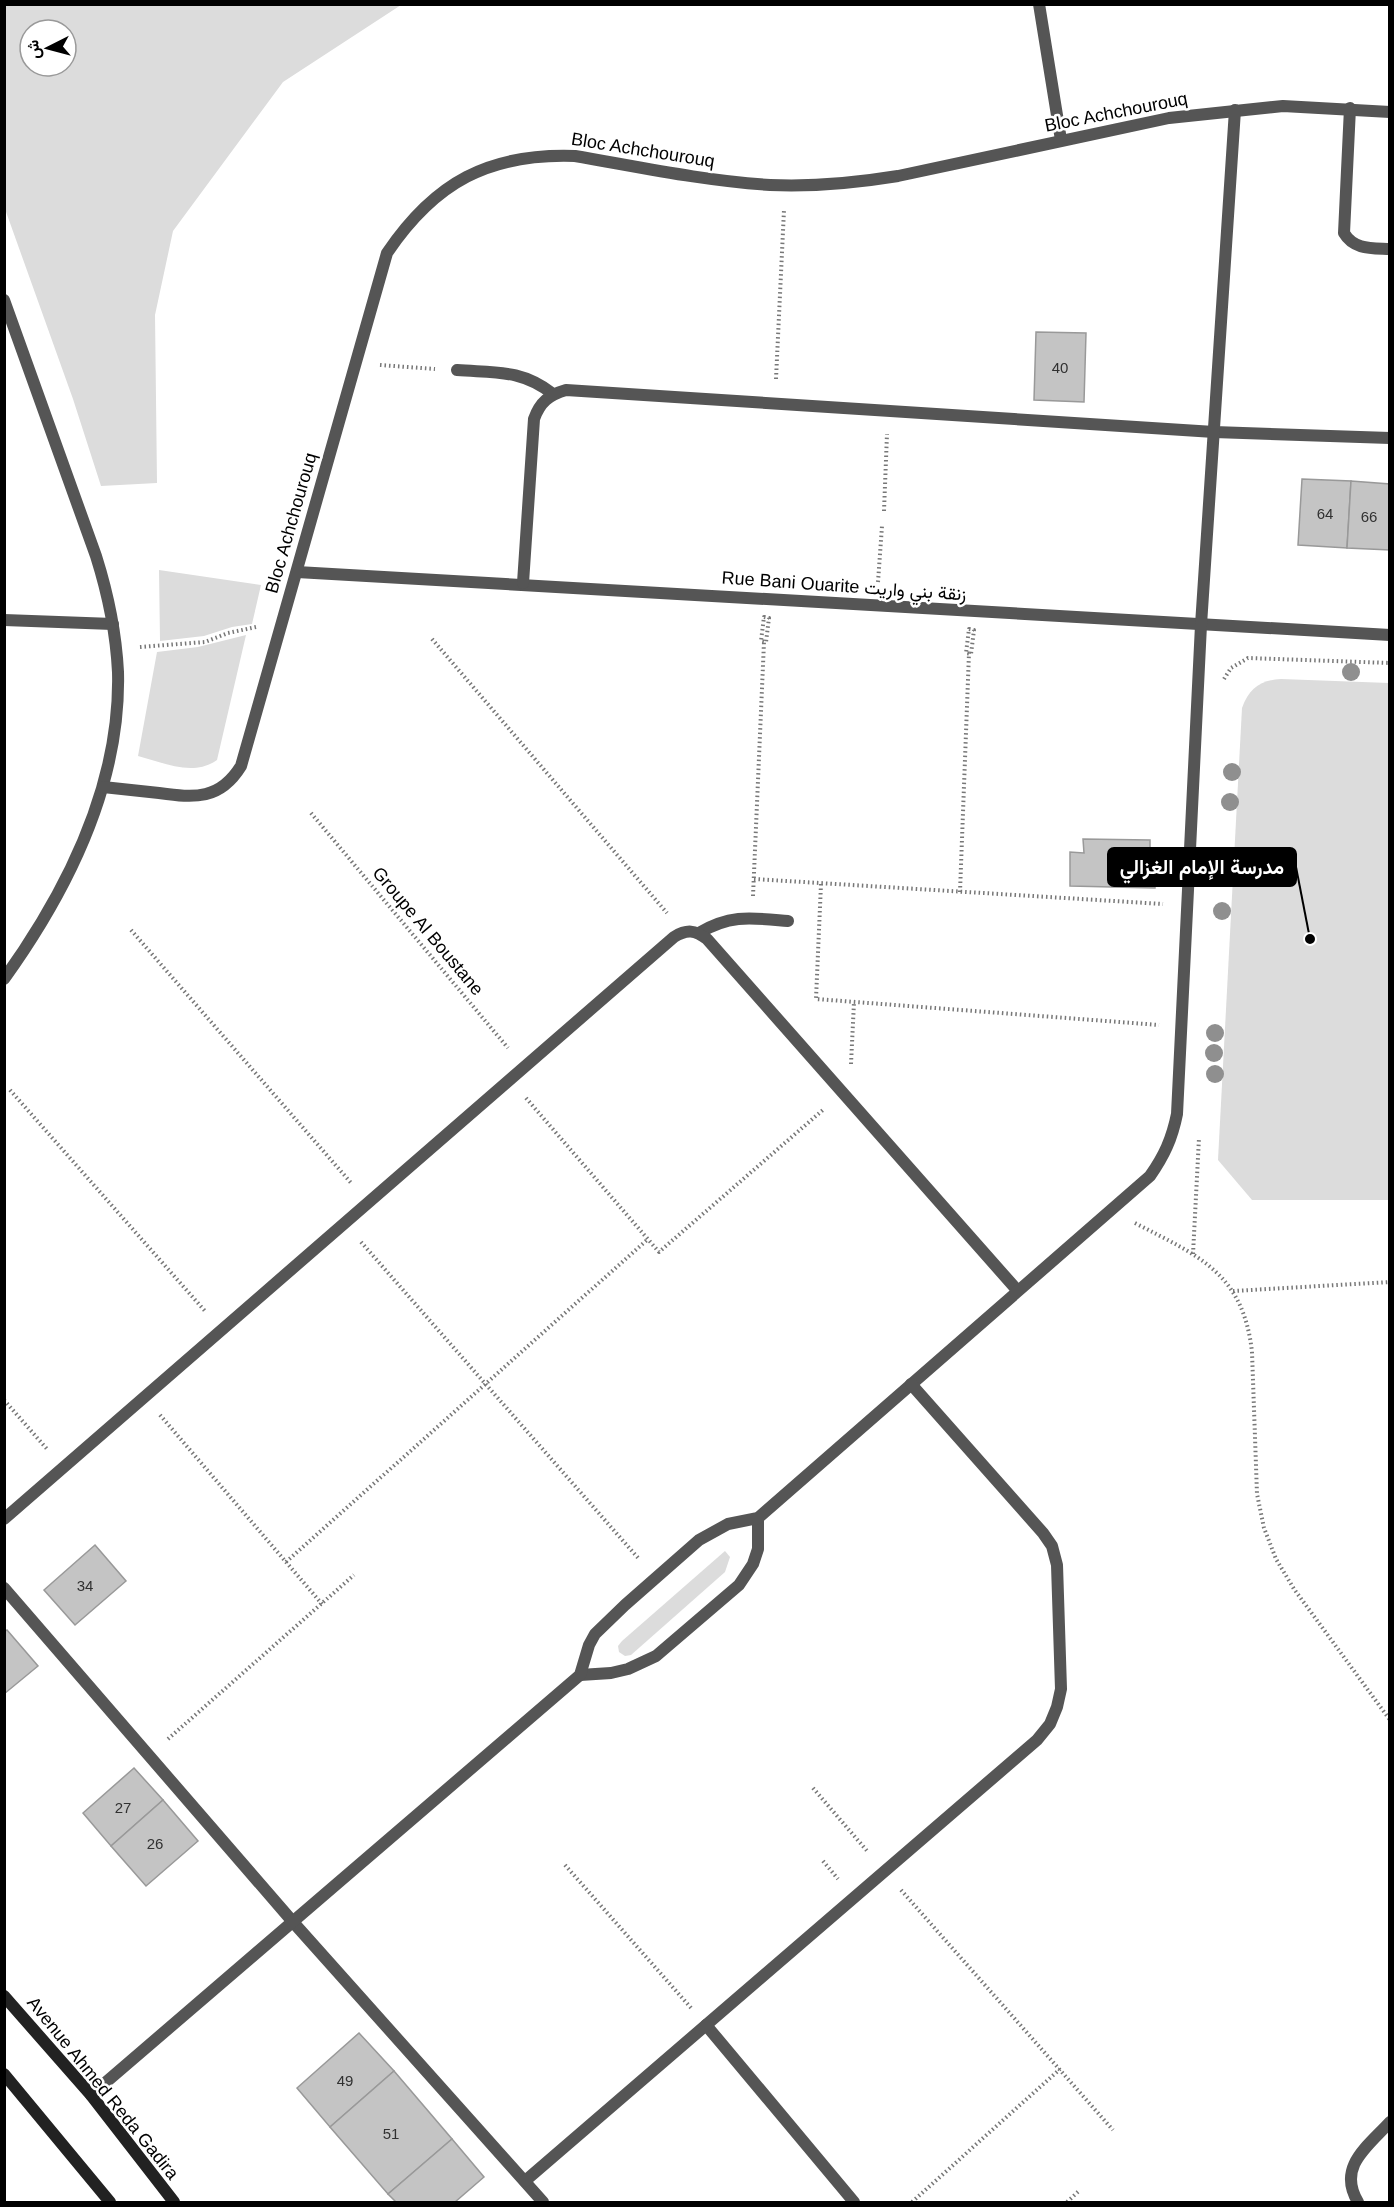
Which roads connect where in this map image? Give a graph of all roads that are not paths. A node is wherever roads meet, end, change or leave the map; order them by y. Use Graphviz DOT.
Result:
graph roads {
  1 [pos="1039,4"];
  2 [pos="1350,108"];
  3 [pos="1234,110"];
  4 [pos="1389,112"];
  5 [pos="1060,140"];
  6 [pos="1389,249"];
  7 [pos="4,300"];
  8 [pos="457,370"];
  9 [pos="553,394"];
  10 [pos="1214,432"];
  11 [pos="1389,438"];
  12 [pos="297,572"];
  13 [pos="523,584"];
  14 [pos="4,620"];
  15 [pos="113,624"];
  16 [pos="1201,625"];
  17 [pos="1389,635"];
  18 [pos="103,787"];
  19 [pos="788,921"];
  20 [pos="699,933"];
  21 [pos="4,979"];
  22 [pos="1017,1290"];
  23 [pos="910,1384"];
  24 [pos="758,1518"];
  25 [pos="4,1519"];
  26 [pos="4,1588"];
  27 [pos="580,1675"];
  28 [pos="293,1922"];
  29 [pos="4,1996"];
  30 [pos="706,2025"];
  31 [pos="4,2074"];
  32 [pos="91,2095"];
  33 [pos="1389,2122"];
  34 [pos="525,2181"];
  35 [pos="110,2202"];
  36 [pos="174,2202"];
  37 [pos="543,2202"];
  38 [pos="854,2202"];
  39 [pos="1358,2202"];
  1 -- 5 [label="street"];
  2 -- 3 [label="street, Bloc Achchourouq"];
  2 -- 4 [label="street, Bloc Achchourouq"];
  2 -- 6 [label="street"];
  3 -- 5 [label="street, Bloc Achchourouq"];
  3 -- 10 [label="street"];
  5 -- 12 [label="street, Bloc Achchourouq"];
  7 -- 15 [label="street"];
  8 -- 9 [label="street"];
  9 -- 10 [label="street"];
  9 -- 13 [label="street"];
  10 -- 11 [label="street"];
  10 -- 16 [label="street"];
  12 -- 13 [label="street, Rue Bani Ouarite زنقة بني واريت"];
  12 -- 18 [label="street, Bloc Achchourouq"];
  13 -- 16 [label="street, Rue Bani Ouarite زنقة بني واريت"];
  14 -- 15 [label="street"];
  15 -- 18 [label="street"];
  16 -- 17 [label="street, Rue Bani Ouarite زنقة بني واريت"];
  16 -- 22 [label="street"];
  18 -- 21 [label="street"];
  19 -- 20 [label="street"];
  20 -- 22 [label="street"];
  20 -- 25 [label="street"];
  22 -- 23 [label="street"];
  23 -- 24 [label="street"];
  23 -- 30 [label="street"];
  24 -- 27 [label="street"];
  24 -- 27 [label="street"];
  26 -- 28 [label="street"];
  27 -- 28 [label="street"];
  28 -- 32 [label="street"];
  28 -- 34 [label="street"];
  29 -- 32 [label="main road, Avenue Ahmed Reda Gadira"];
  30 -- 34 [label="street"];
  30 -- 38 [label="street"];
  31 -- 35 [label="main road"];
  32 -- 36 [label="main road, Avenue Ahmed Reda Gadira"];
  33 -- 39 [label="street"];
  34 -- 37 [label="street"];
}
